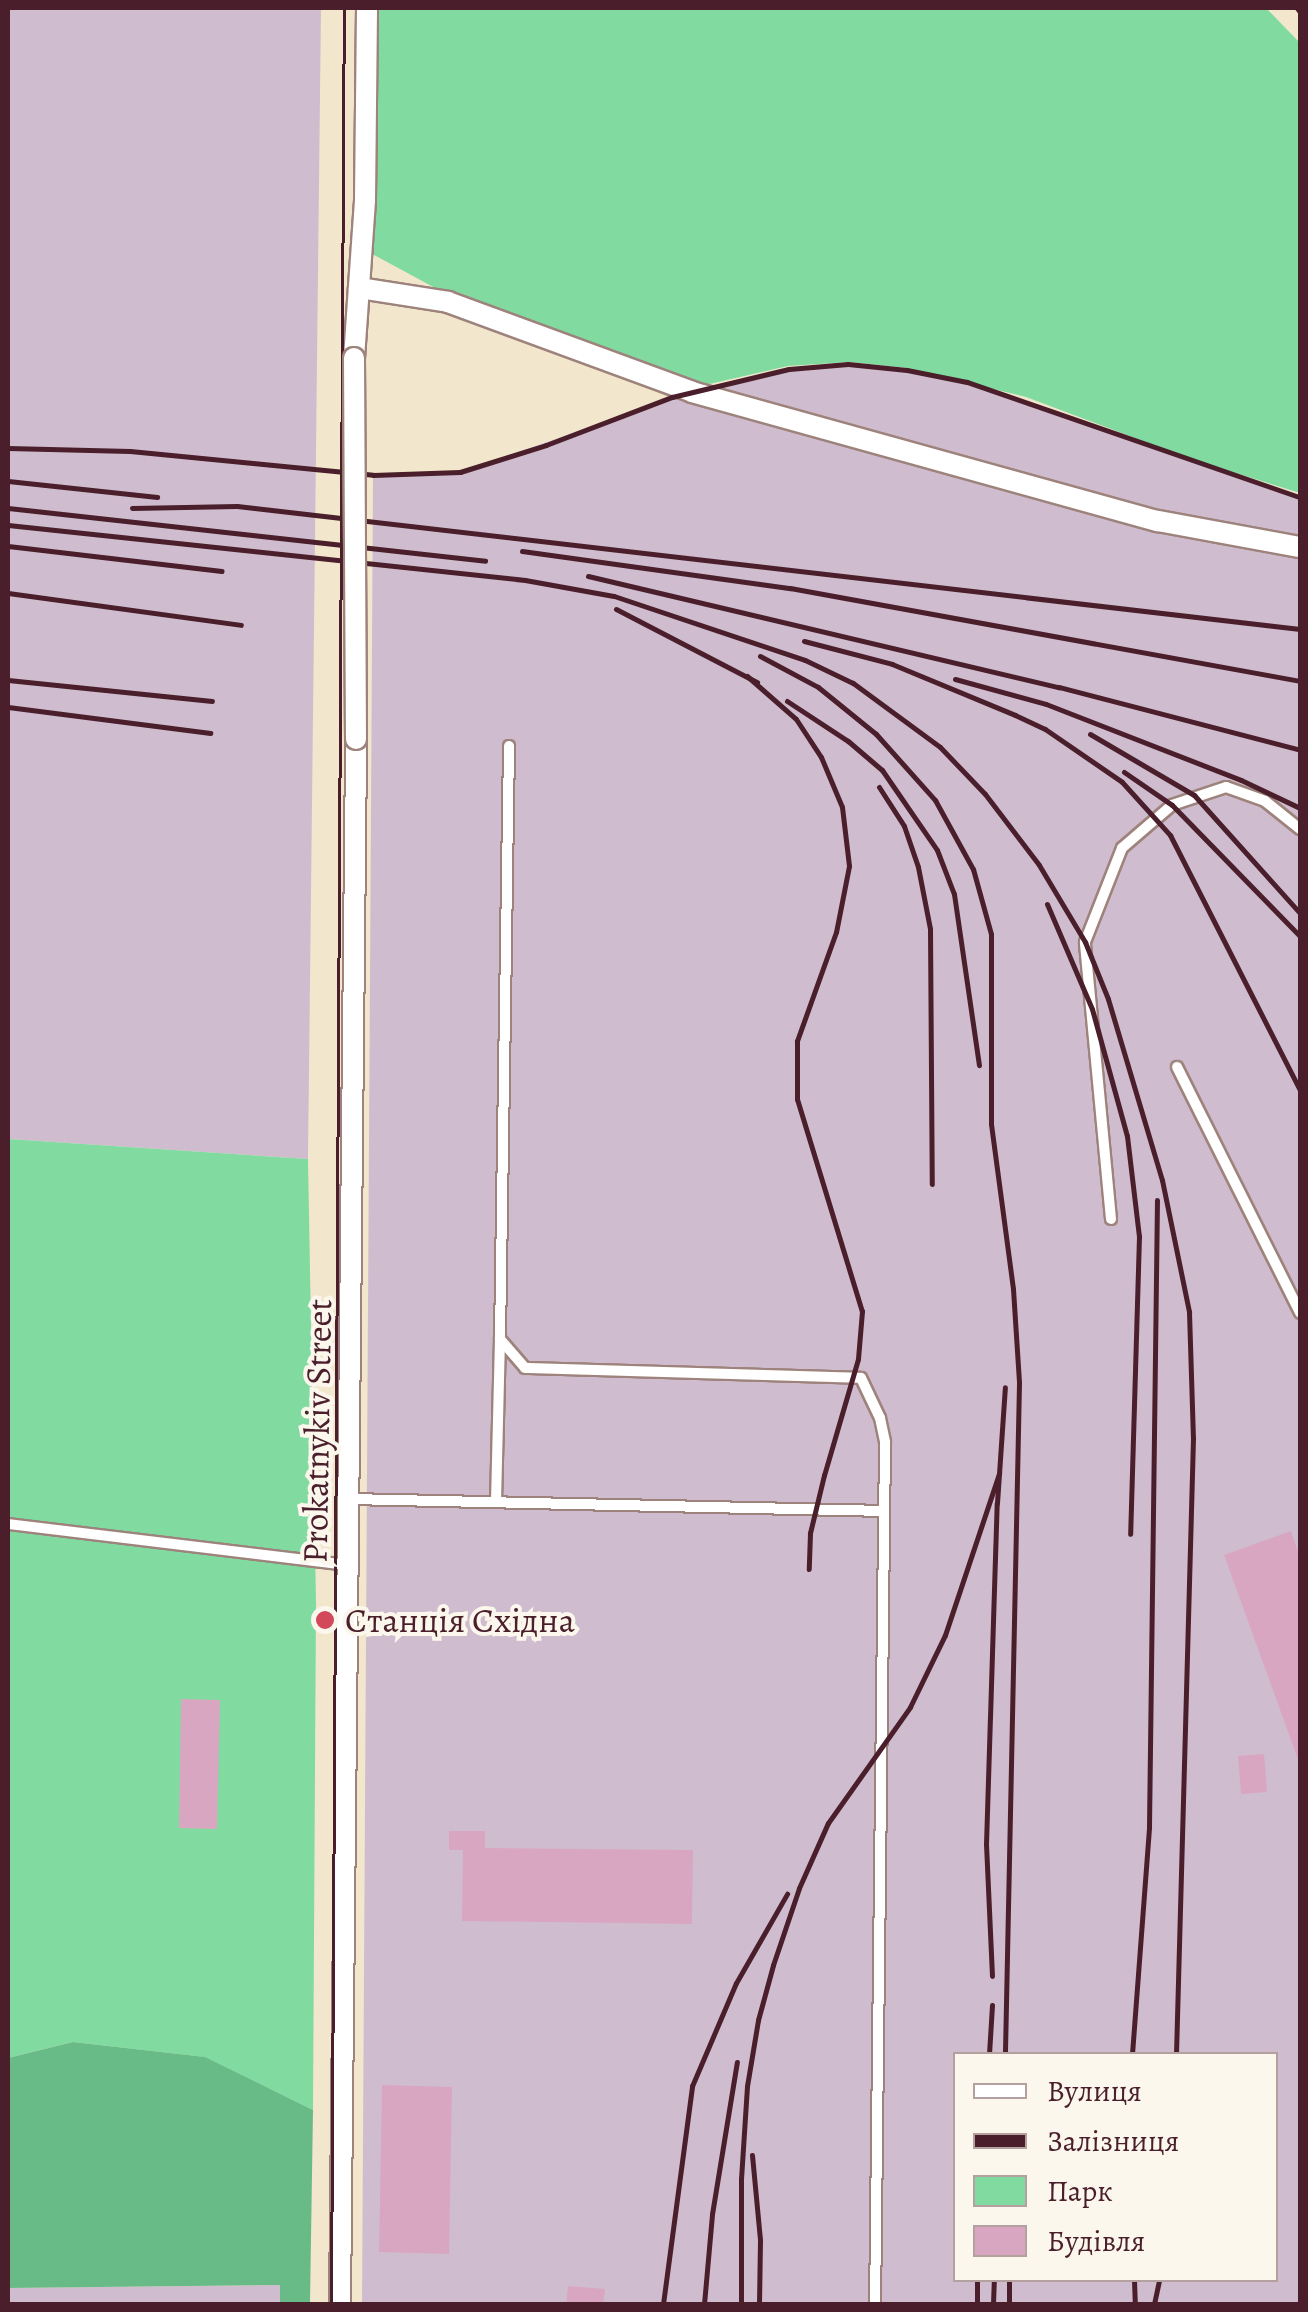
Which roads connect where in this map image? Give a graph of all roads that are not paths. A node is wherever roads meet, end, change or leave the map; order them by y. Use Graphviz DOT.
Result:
graph roads {
  1 [pos="367,8"];
  2 [pos="358,288"];
  3 [pos="1300,546"];
  4 [pos="509,746"];
  5 [pos="1300,829"];
  6 [pos="1177,1067"];
  7 [pos="1111,1219"];
  8 [pos="1300,1312"];
  9 [pos="500,1340"];
  10 [pos="349,1499"];
  11 [pos="496,1502"];
  12 [pos="884,1511"];
  13 [pos="8,1524"];
  14 [pos="348,1566"];
  15 [pos="340,2304"];
  16 [pos="875,2304"];
  1 -- 2 [label="street, Prokatnykiv Street"];
  2 -- 3 [label="street"];
  2 -- 10 [label="street, Prokatnykiv Street, bridge"];
  4 -- 9 [label="lane"];
  5 -- 7 [label="lane"];
  6 -- 8 [label="lane"];
  9 -- 11 [label="lane"];
  9 -- 12 [label="lane"];
  10 -- 11 [label="lane"];
  10 -- 14 [label="street, Prokatnykiv Street"];
  11 -- 12 [label="lane"];
  12 -- 16 [label="lane"];
  13 -- 14 [label="lane"];
  14 -- 15 [label="street, Prokatnykiv Street"];
}
